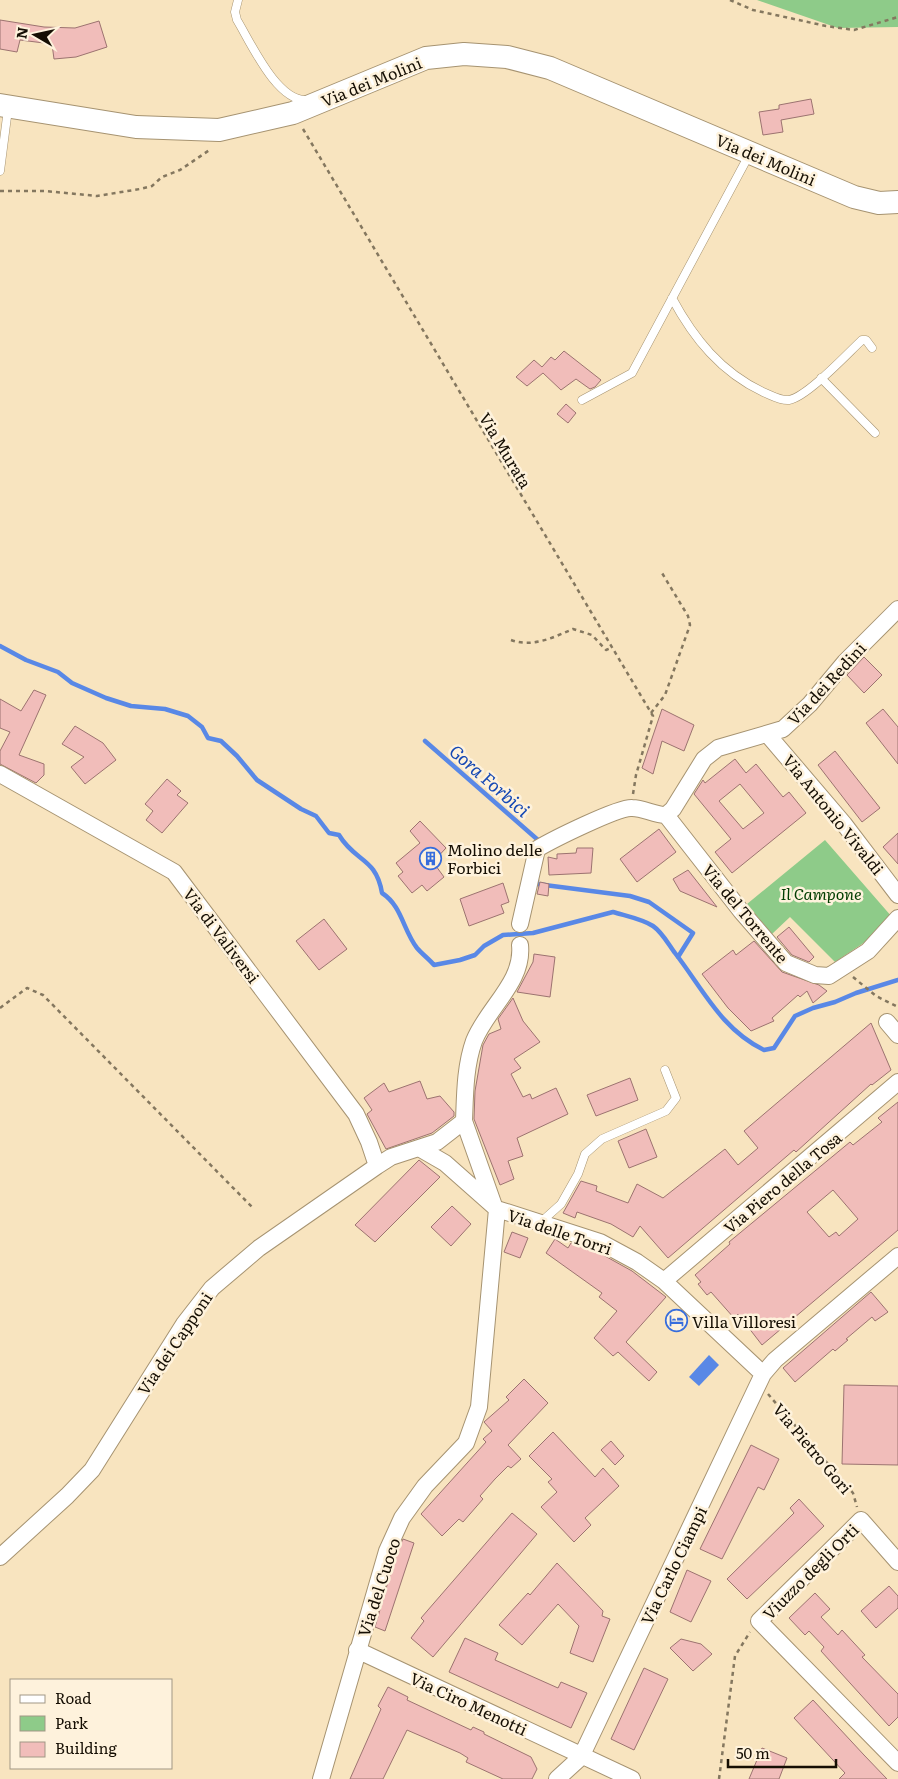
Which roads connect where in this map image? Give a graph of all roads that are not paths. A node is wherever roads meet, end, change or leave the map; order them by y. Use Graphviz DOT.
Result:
graph roads {
  1 [pos="238,0"];
  2 [pos="332,98"];
  3 [pos="4,106"];
  4 [pos="750,153"];
  5 [pos="0,171"];
  6 [pos="898,202"];
  7 [pos="672,298"];
  8 [pos="872,348"];
  9 [pos="821,378"];
  10 [pos="582,400"];
  11 [pos="875,434"];
  12 [pos="898,609"];
  13 [pos="768,735"];
  14 [pos="0,774"];
  15 [pos="666,816"];
  16 [pos="898,895"];
  17 [pos="898,918"];
  18 [pos="520,924"];
  19 [pos="520,945"];
  20 [pos="887,1022"];
  21 [pos="898,1035"];
  22 [pos="665,1070"];
  23 [pos="898,1082"];
  24 [pos="464,1121"];
  25 [pos="419,1148"];
  26 [pos="377,1166"];
  27 [pos="496,1208"];
  28 [pos="541,1222"];
  29 [pos="898,1256"];
  30 [pos="664,1281"];
  31 [pos="761,1379"];
  32 [pos="0,1557"];
  33 [pos="898,1562"];
  34 [pos="357,1650"];
  35 [pos="581,1757"];
  36 [pos="898,1763"];
  37 [pos="321,1779"];
  38 [pos="557,1779"];
  39 [pos="632,1779"];
  1 -- 2 [label="lane"];
  2 -- 3 [label="street, Via dei Molini"];
  2 -- 4 [label="street, Via dei Molini"];
  3 -- 5 [label="lane"];
  4 -- 6 [label="street, Via dei Molini"];
  4 -- 7 [label="lane"];
  7 -- 9 [label="lane"];
  7 -- 10 [label="lane"];
  8 -- 9 [label="lane"];
  9 -- 11 [label="lane"];
  12 -- 13 [label="street, Via dei Redini"];
  13 -- 15 [label="street, Via dei Redini"];
  13 -- 16 [label="street, Via Antonio Vivaldi"];
  14 -- 26 [label="street, Via di Valiversi"];
  15 -- 17 [label="street, Via del Torrente"];
  15 -- 18 [label="street"];
  19 -- 24 [label="street"];
  20 -- 21 [label="street"];
  22 -- 28 [label="lane"];
  23 -- 30 [label="street, Via Piero della Tosa"];
  24 -- 25 [label="street, Via dei Capponi"];
  24 -- 27 [label="street, Via delle Torri"];
  25 -- 26 [label="street, Via dei Capponi"];
  25 -- 27 [label="street, Via delle Torri"];
  26 -- 32 [label="street, Via dei Capponi"];
  27 -- 28 [label="street, Via delle Torri"];
  27 -- 34 [label="street, Via del Cuoco"];
  28 -- 30 [label="street, Via delle Torri"];
  29 -- 31 [label="street"];
  30 -- 31 [label="street, Via delle Torri"];
  31 -- 35 [label="street, Via Carlo Ciampi"];
  33 -- 36 [label="street, Viuzzo degli Orti"];
  34 -- 35 [label="street, Via Ciro Menotti"];
  34 -- 37 [label="street, Via del Cuoco"];
  35 -- 38 [label="street"];
  35 -- 39 [label="street, Via Ciro Menotti"];
}
